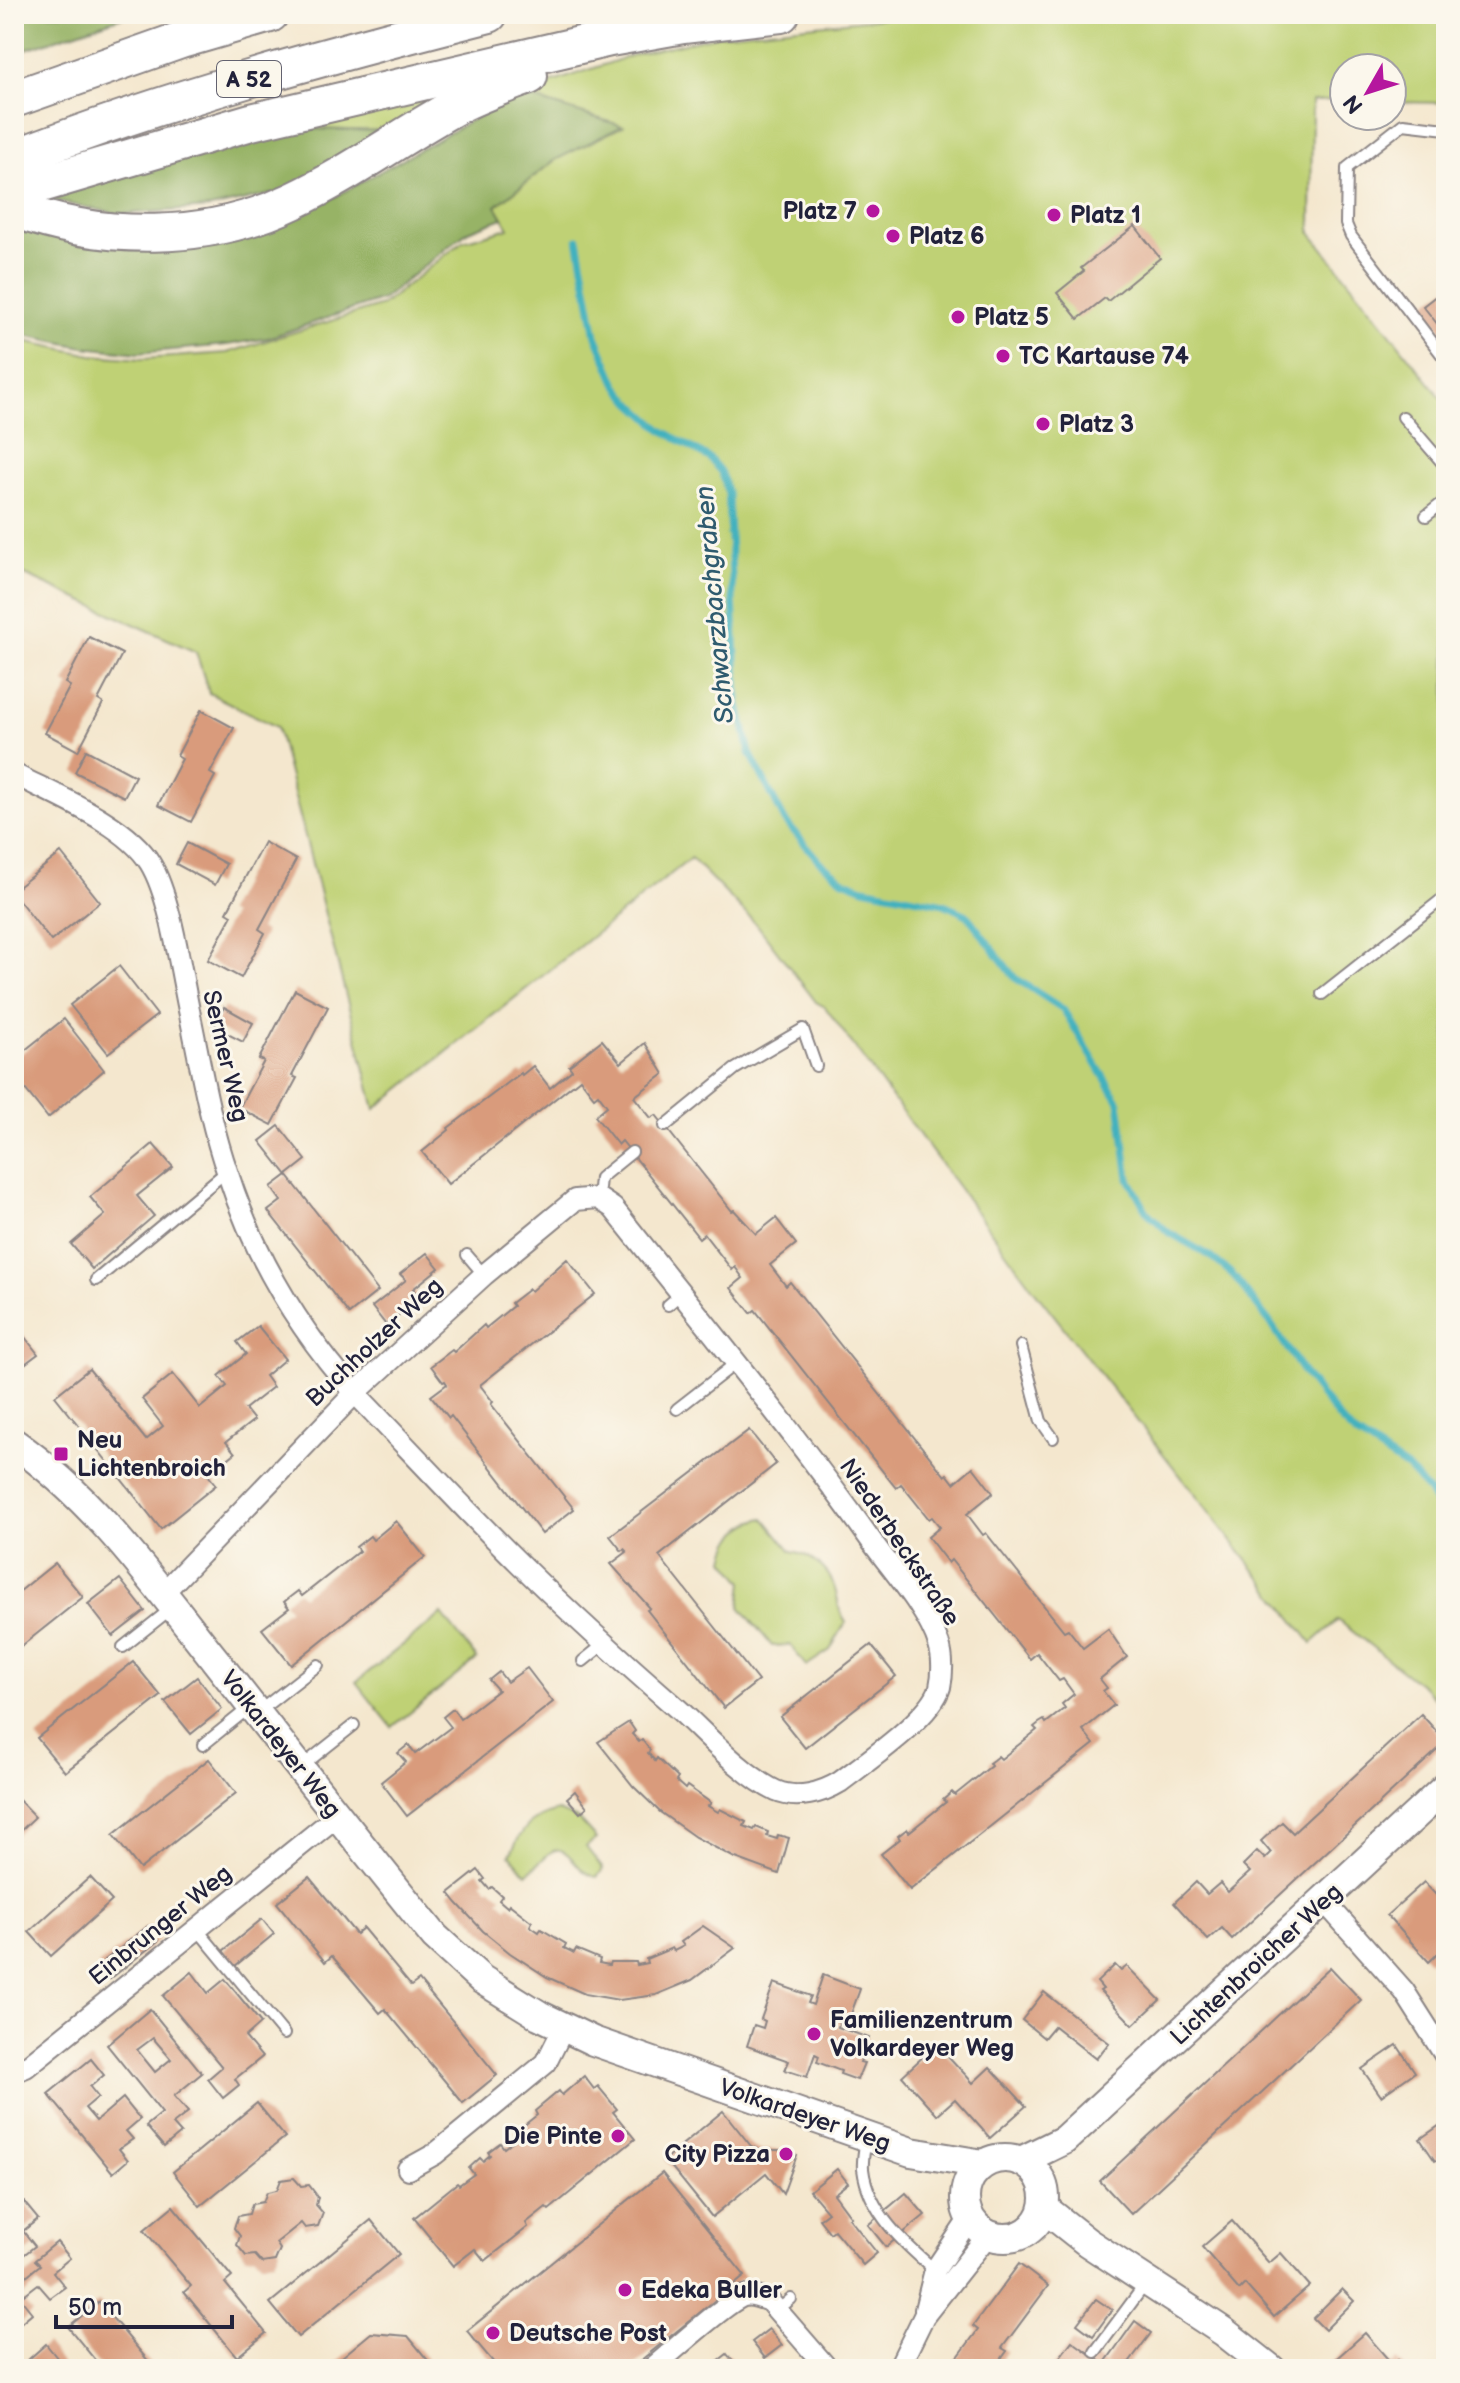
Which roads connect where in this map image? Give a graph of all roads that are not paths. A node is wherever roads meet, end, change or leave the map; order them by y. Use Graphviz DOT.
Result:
graph roads {
  1 [pos="192,14"];
  2 [pos="270,14"];
  3 [pos="489,14"];
  4 [pos="781,14"];
  5 [pos="702,23"];
  6 [pos="77,75"];
  7 [pos="14,99"];
  8 [pos="1446,129"];
  9 [pos="16,188"];
  10 [pos="1446,360"];
  11 [pos="1403,417"];
  12 [pos="1446,467"];
  13 [pos="1446,500"];
  14 [pos="1426,516"];
  15 [pos="14,774"];
  16 [pos="1446,896"];
  17 [pos="1322,994"];
  18 [pos="816,1066"];
  19 [pos="665,1126"];
  20 [pos="632,1152"];
  21 [pos="227,1171"];
  22 [pos="598,1198"];
  23 [pos="467,1255"];
  24 [pos="484,1275"];
  25 [pos="96,1280"];
  26 [pos="1021,1346"];
  27 [pos="736,1363"];
  28 [pos="355,1393"];
  29 [pos="677,1409"];
  30 [pos="1053,1438"];
  31 [pos="14,1443"];
  32 [pos="168,1600"];
  33 [pos="604,1644"];
  34 [pos="123,1647"];
  35 [pos="583,1661"];
  36 [pos="318,1665"];
  37 [pos="254,1710"];
  38 [pos="354,1725"];
  39 [pos="203,1745"];
  40 [pos="300,1769"];
  41 [pos="1446,1787"];
  42 [pos="337,1816"];
  43 [pos="1324,1901"];
  44 [pos="197,1929"];
  45 [pos="564,2027"];
  46 [pos="284,2034"];
  47 [pos="1446,2057"];
  48 [pos="14,2072"];
  49 [pos="867,2135"];
  50 [pos="1064,2140"];
  51 [pos="911,2152"];
  52 [pos="1021,2161"];
  53 [pos="983,2164"];
  54 [pos="408,2169"];
  55 [pos="1043,2196"];
  56 [pos="974,2216"];
  57 [pos="1025,2233"];
  58 [pos="1087,2242"];
  59 [pos="935,2270"];
  60 [pos="1147,2281"];
  61 [pos="924,2316"];
  62 [pos="1095,2352"];
  63 [pos="651,2369"];
  64 [pos="828,2369"];
  65 [pos="898,2369"];
  66 [pos="1271,2369"];
  1 -- 6 [label="highway"];
  2 -- 6 [label="highway, A 52"];
  3 -- 9 [label="highway, A 52"];
  4 -- 5 [label="highway"];
  5 -- 9 [label="highway"];
  5 -- 9 [label="highway"];
  6 -- 7 [label="highway, A 52"];
  8 -- 10 [label="lane"];
  11 -- 12 [label="lane"];
  13 -- 14 [label="lane"];
  15 -- 21 [label="street, Sermer Weg"];
  16 -- 17 [label="lane"];
  18 -- 19 [label="lane"];
  20 -- 22 [label="lane"];
  21 -- 25 [label="lane"];
  21 -- 28 [label="street, Sermer Weg"];
  22 -- 24 [label="street, Buchholzer Weg"];
  22 -- 27 [label="street, Niederbeckstraße"];
  23 -- 24 [label="lane"];
  24 -- 28 [label="street, Buchholzer Weg"];
  26 -- 30 [label="lane"];
  27 -- 29 [label="lane"];
  27 -- 33 [label="street, Niederbeckstraße"];
  28 -- 32 [label="street, Buchholzer Weg"];
  28 -- 33 [label="street, Niederbeckstraße"];
  31 -- 32 [label="street, Volkardeyer Weg"];
  32 -- 34 [label="lane"];
  32 -- 37 [label="street, Volkardeyer Weg"];
  33 -- 35 [label="lane"];
  36 -- 37 [label="lane"];
  37 -- 39 [label="lane"];
  37 -- 40 [label="street, Volkardeyer Weg"];
  38 -- 40 [label="lane"];
  40 -- 42 [label="street, Volkardeyer Weg"];
  41 -- 43 [label="street, Lichtenbroicher Weg"];
  42 -- 44 [label="street, Einbrunger Weg"];
  42 -- 45 [label="street, Volkardeyer Weg"];
  43 -- 47 [label="street"];
  43 -- 50 [label="street, Lichtenbroicher Weg"];
  44 -- 46 [label="lane"];
  44 -- 48 [label="street, Einbrunger Weg"];
  45 -- 49 [label="street, Volkardeyer Weg"];
  45 -- 54 [label="street"];
  49 -- 51 [label="street, Volkardeyer Weg"];
  49 -- 59 [label="lane"];
  50 -- 52 [label="street, Lichtenbroicher Weg"];
  50 -- 55 [label="street, Lichtenbroicher Weg"];
  51 -- 53 [label="street, Volkardeyer Weg"];
  51 -- 56 [label="street, Volkardeyer Weg"];
  52 -- 53 [label="street, Volkardeyer Weg"];
  52 -- 55 [label="street"];
  53 -- 56 [label="street"];
  55 -- 57 [label="street"];
  55 -- 58 [label="street"];
  56 -- 57 [label="street"];
  56 -- 59 [label="street"];
  56 -- 61 [label="street"];
  57 -- 58 [label="street"];
  58 -- 60 [label="street"];
  59 -- 61 [label="street"];
  60 -- 62 [label="lane"];
  60 -- 66 [label="street"];
  61 -- 65 [label="street"];
  63 -- 64 [label="street"];
}
